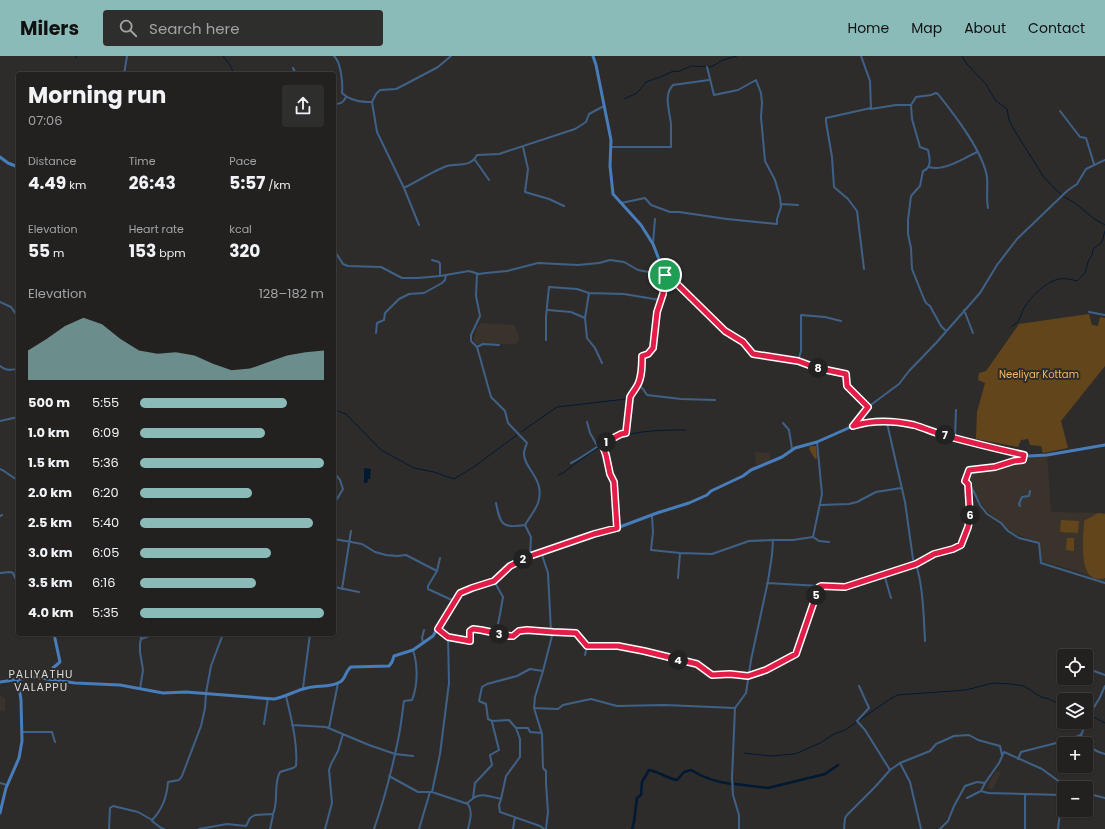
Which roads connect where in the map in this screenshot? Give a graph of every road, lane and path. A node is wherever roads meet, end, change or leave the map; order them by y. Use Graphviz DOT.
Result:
graph roads {
  1 [pos="127,56"];
  2 [pos="334,56"];
  3 [pos="451,56"];
  4 [pos="592,56"];
  5 [pos="861,56"];
  6 [pos="707,66"];
  7 [pos="293,68"];
  8 [pos="124,72"];
  9 [pos="295,72"];
  10 [pos="709,80"];
  11 [pos="346,97"];
  12 [pos="372,102"];
  13 [pos="336,104"];
  14 [pos="604,105"];
  15 [pos="911,105"];
  16 [pos="871,108"];
  17 [pos="1060,111"];
  18 [pos="523,147"];
  19 [pos="611,147"];
  20 [pos="977,152"];
  21 [pos="0,157"];
  22 [pos="475,160"];
  23 [pos="1105,160"];
  24 [pos="1094,164"];
  25 [pos="16,166"];
  26 [pos="929,167"];
  27 [pos="489,180"];
  28 [pos="404,188"];
  29 [pos="621,203"];
  30 [pos="780,204"];
  31 [pos="798,205"];
  32 [pos="564,206"];
  33 [pos="988,208"];
  34 [pos="655,219"];
  35 [pos="419,225"];
  36 [pos="653,244"];
  37 [pos="336,253"];
  38 [pos="432,260"];
  39 [pos="864,269"];
  40 [pos="477,274"];
  41 [pos="446,275"];
  42 [pos="665,275"];
  43 [pos="440,276"];
  44 [pos="589,293"];
  45 [pos="660,300"];
  46 [pos="0,302"];
  47 [pos="547,310"];
  48 [pos="964,310"];
  49 [pos="1089,312"];
  50 [pos="16,314"];
  51 [pos="1105,315"];
  52 [pos="585,318"];
  53 [pos="841,321"];
  54 [pos="946,332"];
  55 [pos="376,333"];
  56 [pos="973,333"];
  57 [pos="546,340"];
  58 [pos="499,345"];
  59 [pos="477,347"];
  60 [pos="798,361"];
  61 [pos="602,363"];
  62 [pos="0,366"];
  63 [pos="16,369"];
  64 [pos="638,385"];
  65 [pos="715,400"];
  66 [pos="868,407"];
  67 [pos="956,410"];
  68 [pos="16,417"];
  69 [pos="0,421"];
  70 [pos="587,422"];
  71 [pos="887,422"];
  72 [pos="783,423"];
  73 [pos="853,426"];
  74 [pos="955,437"];
  75 [pos="817,442"];
  76 [pos="1105,445"];
  77 [pos="603,446"];
  78 [pos="598,447"];
  79 [pos="792,450"];
  80 [pos="1024,455"];
  81 [pos="571,463"];
  82 [pos="0,470"];
  83 [pos="336,475"];
  84 [pos="16,479"];
  85 [pos="968,484"];
  86 [pos="901,488"];
  87 [pos="1030,491"];
  88 [pos="336,501"];
  89 [pos="496,503"];
  90 [pos="819,505"];
  91 [pos="1020,506"];
  92 [pos="651,514"];
  93 [pos="525,525"];
  94 [pos="617,528"];
  95 [pos="352,531"];
  96 [pos="813,537"];
  97 [pos="336,539"];
  98 [pos="773,540"];
  99 [pos="350,542"];
  100 [pos="829,542"];
  101 [pos="541,552"];
  102 [pos="680,553"];
  103 [pos="530,556"];
  104 [pos="440,558"];
  105 [pos="916,564"];
  106 [pos="437,571"];
  107 [pos="0,573"];
  108 [pos="884,574"];
  109 [pos="678,578"];
  110 [pos="16,580"];
  111 [pos="494,581"];
  112 [pos="767,583"];
  113 [pos="1105,583"];
  114 [pos="820,586"];
  115 [pos="336,588"];
  116 [pos="342,589"];
  117 [pos="359,592"];
  118 [pos="891,598"];
  119 [pos="454,601"];
  120 [pos="438,629"];
  121 [pos="424,630"];
  122 [pos="552,632"];
  123 [pos="496,634"];
  124 [pos="54,636"];
  125 [pos="140,636"];
  126 [pos="149,636"];
  127 [pos="222,636"];
  128 [pos="310,636"];
  129 [pos="448,637"];
  130 [pos="141,639"];
  131 [pos="925,641"];
  132 [pos="423,642"];
  133 [pos="587,646"];
  134 [pos="413,650"];
  135 [pos="585,655"];
  136 [pos="543,670"];
  137 [pos="1093,671"];
  138 [pos="1105,675"];
  139 [pos="748,676"];
  140 [pos="18,679"];
  141 [pos="52,680"];
  142 [pos="0,682"];
  143 [pos="338,683"];
  144 [pos="859,686"];
  145 [pos="1105,686"];
  146 [pos="303,688"];
  147 [pos="140,689"];
  148 [pos="206,693"];
  149 [pos="286,696"];
  150 [pos="268,698"];
  151 [pos="534,708"];
  152 [pos="736,708"];
  153 [pos="492,721"];
  154 [pos="264,724"];
  155 [pos="292,725"];
  156 [pos="329,728"];
  157 [pos="516,728"];
  158 [pos="22,732"];
  159 [pos="542,733"];
  160 [pos="343,734"];
  161 [pos="1082,735"];
  162 [pos="55,742"];
  163 [pos="395,754"];
  164 [pos="1105,754"];
  165 [pos="1002,755"];
  166 [pos="413,756"];
  167 [pos="1018,758"];
  168 [pos="900,763"];
  169 [pos="890,770"];
  170 [pos="389,776"];
  171 [pos="1058,781"];
  172 [pos="0,783"];
  173 [pos="985,783"];
  174 [pos="7,785"];
  175 [pos="981,791"];
  176 [pos="431,792"];
  177 [pos="1025,794"];
  178 [pos="1057,795"];
  179 [pos="1093,795"];
  180 [pos="473,798"];
  181 [pos="967,798"];
  182 [pos="1105,798"];
  183 [pos="501,799"];
  184 [pos="467,803"];
  185 [pos="0,813"];
  186 [pos="273,814"];
  187 [pos="515,817"];
  188 [pos="1059,817"];
  189 [pos="152,820"];
  190 [pos="538,825"];
  191 [pos="536,828"];
  192 [pos="109,829"];
  193 [pos="164,829"];
  194 [pos="199,829"];
  195 [pos="270,829"];
  196 [pos="325,829"];
  197 [pos="374,829"];
  198 [pos="419,829"];
  199 [pos="468,829"];
  200 [pos="513,829"];
  201 [pos="545,829"];
  202 [pos="739,829"];
  203 [pos="844,829"];
  204 [pos="921,829"];
  205 [pos="940,829"];
  206 [pos="1025,829"];
  207 [pos="1058,829"];
  1 -- 8 [label="street"];
  2 -- 11 [label="street"];
  3 -- 12 [label="street"];
  4 -- 14 [label="main road"];
  5 -- 16 [label="street"];
  6 -- 10 [label="street"];
  7 -- 9 [label="street"];
  10 -- 19 [label="street"];
  10 -- 30 [label="street"];
  11 -- 12 [label="street"];
  11 -- 13 [label="street"];
  12 -- 28 [label="street"];
  14 -- 18 [label="street"];
  14 -- 19 [label="main road"];
  15 -- 16 [label="street"];
  15 -- 20 [label="street"];
  15 -- 26 [label="street"];
  16 -- 39 [label="street"];
  17 -- 24 [label="street"];
  18 -- 22 [label="street"];
  18 -- 32 [label="street"];
  19 -- 29 [label="main road"];
  20 -- 26 [label="street"];
  20 -- 33 [label="street"];
  21 -- 25 [label="main road"];
  22 -- 27 [label="street"];
  22 -- 28 [label="street"];
  23 -- 24 [label="street"];
  24 -- 48 [label="street"];
  26 -- 54 [label="street"];
  28 -- 35 [label="street"];
  29 -- 30 [label="street"];
  29 -- 36 [label="main road"];
  30 -- 31 [label="street"];
  34 -- 36 [label="street"];
  36 -- 42 [label="main road"];
  37 -- 43 [label="street"];
  38 -- 43 [label="street"];
  40 -- 41 [label="street"];
  40 -- 42 [label="street"];
  40 -- 59 [label="street"];
  41 -- 43 [label="street"];
  41 -- 55 [label="street"];
  42 -- 45 [label="street"];
  42 -- 60 [label="main road"];
  44 -- 45 [label="street"];
  44 -- 47 [label="street"];
  44 -- 52 [label="street"];
  45 -- 64 [label="street"];
  46 -- 50 [label="street"];
  47 -- 52 [label="street"];
  47 -- 57 [label="street"];
  48 -- 54 [label="street"];
  48 -- 56 [label="street"];
  49 -- 51 [label="street"];
  52 -- 61 [label="street"];
  53 -- 60 [label="street"];
  54 -- 66 [label="street"];
  58 -- 59 [label="street"];
  59 -- 93 [label="street"];
  60 -- 66 [label="main road"];
  62 -- 63 [label="street"];
  64 -- 65 [label="street"];
  64 -- 77 [label="street"];
  66 -- 73 [label="main road"];
  67 -- 74 [label="street"];
  68 -- 69 [label="street"];
  70 -- 78 [label="street"];
  71 -- 73 [label="main road"];
  71 -- 74 [label="main road"];
  71 -- 86 [label="street"];
  72 -- 79 [label="street"];
  73 -- 75 [label="main road"];
  74 -- 80 [label="main road"];
  75 -- 79 [label="main road"];
  75 -- 90 [label="street"];
  76 -- 80 [label="main road"];
  77 -- 78 [label="street"];
  77 -- 94 [label="street"];
  78 -- 81 [label="street"];
  79 -- 92 [label="main road"];
  80 -- 85 [label="street"];
  82 -- 84 [label="street"];
  83 -- 88 [label="street"];
  85 -- 105 [label="street"];
  85 -- 113 [label="street"];
  86 -- 90 [label="street"];
  86 -- 105 [label="street"];
  87 -- 91 [label="street"];
  89 -- 93 [label="street"];
  90 -- 96 [label="street"];
  92 -- 94 [label="main road"];
  92 -- 102 [label="street"];
  93 -- 103 [label="street"];
  94 -- 101 [label="main road"];
  95 -- 99 [label="street"];
  96 -- 98 [label="street"];
  96 -- 100 [label="street"];
  97 -- 99 [label="street"];
  98 -- 102 [label="street"];
  98 -- 112 [label="street"];
  99 -- 106 [label="street"];
  99 -- 116 [label="street"];
  101 -- 103 [label="main road"];
  101 -- 122 [label="street"];
  102 -- 109 [label="street"];
  103 -- 111 [label="main road"];
  104 -- 106 [label="street"];
  105 -- 108 [label="street"];
  105 -- 131 [label="street"];
  106 -- 119 [label="street"];
  107 -- 110 [label="street"];
  108 -- 114 [label="street"];
  108 -- 118 [label="street"];
  111 -- 119 [label="main road"];
  111 -- 123 [label="street"];
  112 -- 114 [label="street"];
  112 -- 139 [label="street"];
  114 -- 139 [label="street"];
  115 -- 116 [label="street"];
  116 -- 117 [label="street"];
  119 -- 120 [label="main road"];
  120 -- 129 [label="street"];
  120 -- 132 [label="main road"];
  121 -- 132 [label="street"];
  122 -- 123 [label="street"];
  122 -- 133 [label="street"];
  122 -- 136 [label="street"];
  123 -- 129 [label="street"];
  124 -- 141 [label="main road"];
  125 -- 130 [label="street"];
  126 -- 130 [label="street"];
  127 -- 148 [label="street"];
  128 -- 146 [label="street"];
  129 -- 176 [label="street"];
  130 -- 147 [label="street"];
  132 -- 134 [label="main road"];
  133 -- 135 [label="street"];
  133 -- 139 [label="street"];
  134 -- 143 [label="main road"];
  134 -- 163 [label="street"];
  136 -- 151 [label="street"];
  136 -- 153 [label="street"];
  137 -- 138 [label="street"];
  139 -- 152 [label="street"];
  140 -- 141 [label="main road"];
  140 -- 142 [label="main road"];
  140 -- 158 [label="main road"];
  141 -- 147 [label="main road"];
  143 -- 146 [label="main road"];
  143 -- 156 [label="street"];
  144 -- 169 [label="street"];
  145 -- 161 [label="street"];
  146 -- 149 [label="main road"];
  147 -- 148 [label="main road"];
  148 -- 150 [label="main road"];
  148 -- 189 [label="street"];
  149 -- 150 [label="main road"];
  149 -- 155 [label="street"];
  150 -- 154 [label="street"];
  151 -- 152 [label="street"];
  151 -- 159 [label="street"];
  152 -- 202 [label="street"];
  153 -- 157 [label="street"];
  153 -- 180 [label="street"];
  155 -- 156 [label="street"];
  155 -- 186 [label="street"];
  156 -- 160 [label="street"];
  157 -- 159 [label="street"];
  157 -- 183 [label="street"];
  158 -- 162 [label="street"];
  158 -- 174 [label="main road"];
  159 -- 201 [label="street"];
  160 -- 163 [label="street"];
  160 -- 196 [label="street"];
  161 -- 164 [label="street"];
  161 -- 167 [label="street"];
  163 -- 166 [label="street"];
  163 -- 170 [label="street"];
  165 -- 167 [label="street"];
  165 -- 168 [label="street"];
  165 -- 173 [label="street"];
  167 -- 171 [label="street"];
  168 -- 169 [label="street"];
  168 -- 204 [label="street"];
  169 -- 203 [label="street"];
  170 -- 176 [label="street"];
  170 -- 197 [label="street"];
  172 -- 174 [label="street"];
  173 -- 175 [label="street"];
  173 -- 205 [label="street"];
  174 -- 185 [label="main road"];
  175 -- 177 [label="street"];
  175 -- 181 [label="street"];
  176 -- 184 [label="street"];
  176 -- 198 [label="street"];
  177 -- 178 [label="street"];
  177 -- 206 [label="street"];
  179 -- 182 [label="street"];
  180 -- 183 [label="street"];
  180 -- 184 [label="street"];
  183 -- 187 [label="street"];
  184 -- 199 [label="street"];
  186 -- 194 [label="street"];
  186 -- 195 [label="street"];
  187 -- 190 [label="street"];
  187 -- 200 [label="street"];
  188 -- 207 [label="street"];
  189 -- 192 [label="street"];
  189 -- 193 [label="street"];
  190 -- 191 [label="street"];
  190 -- 201 [label="street"];
}
